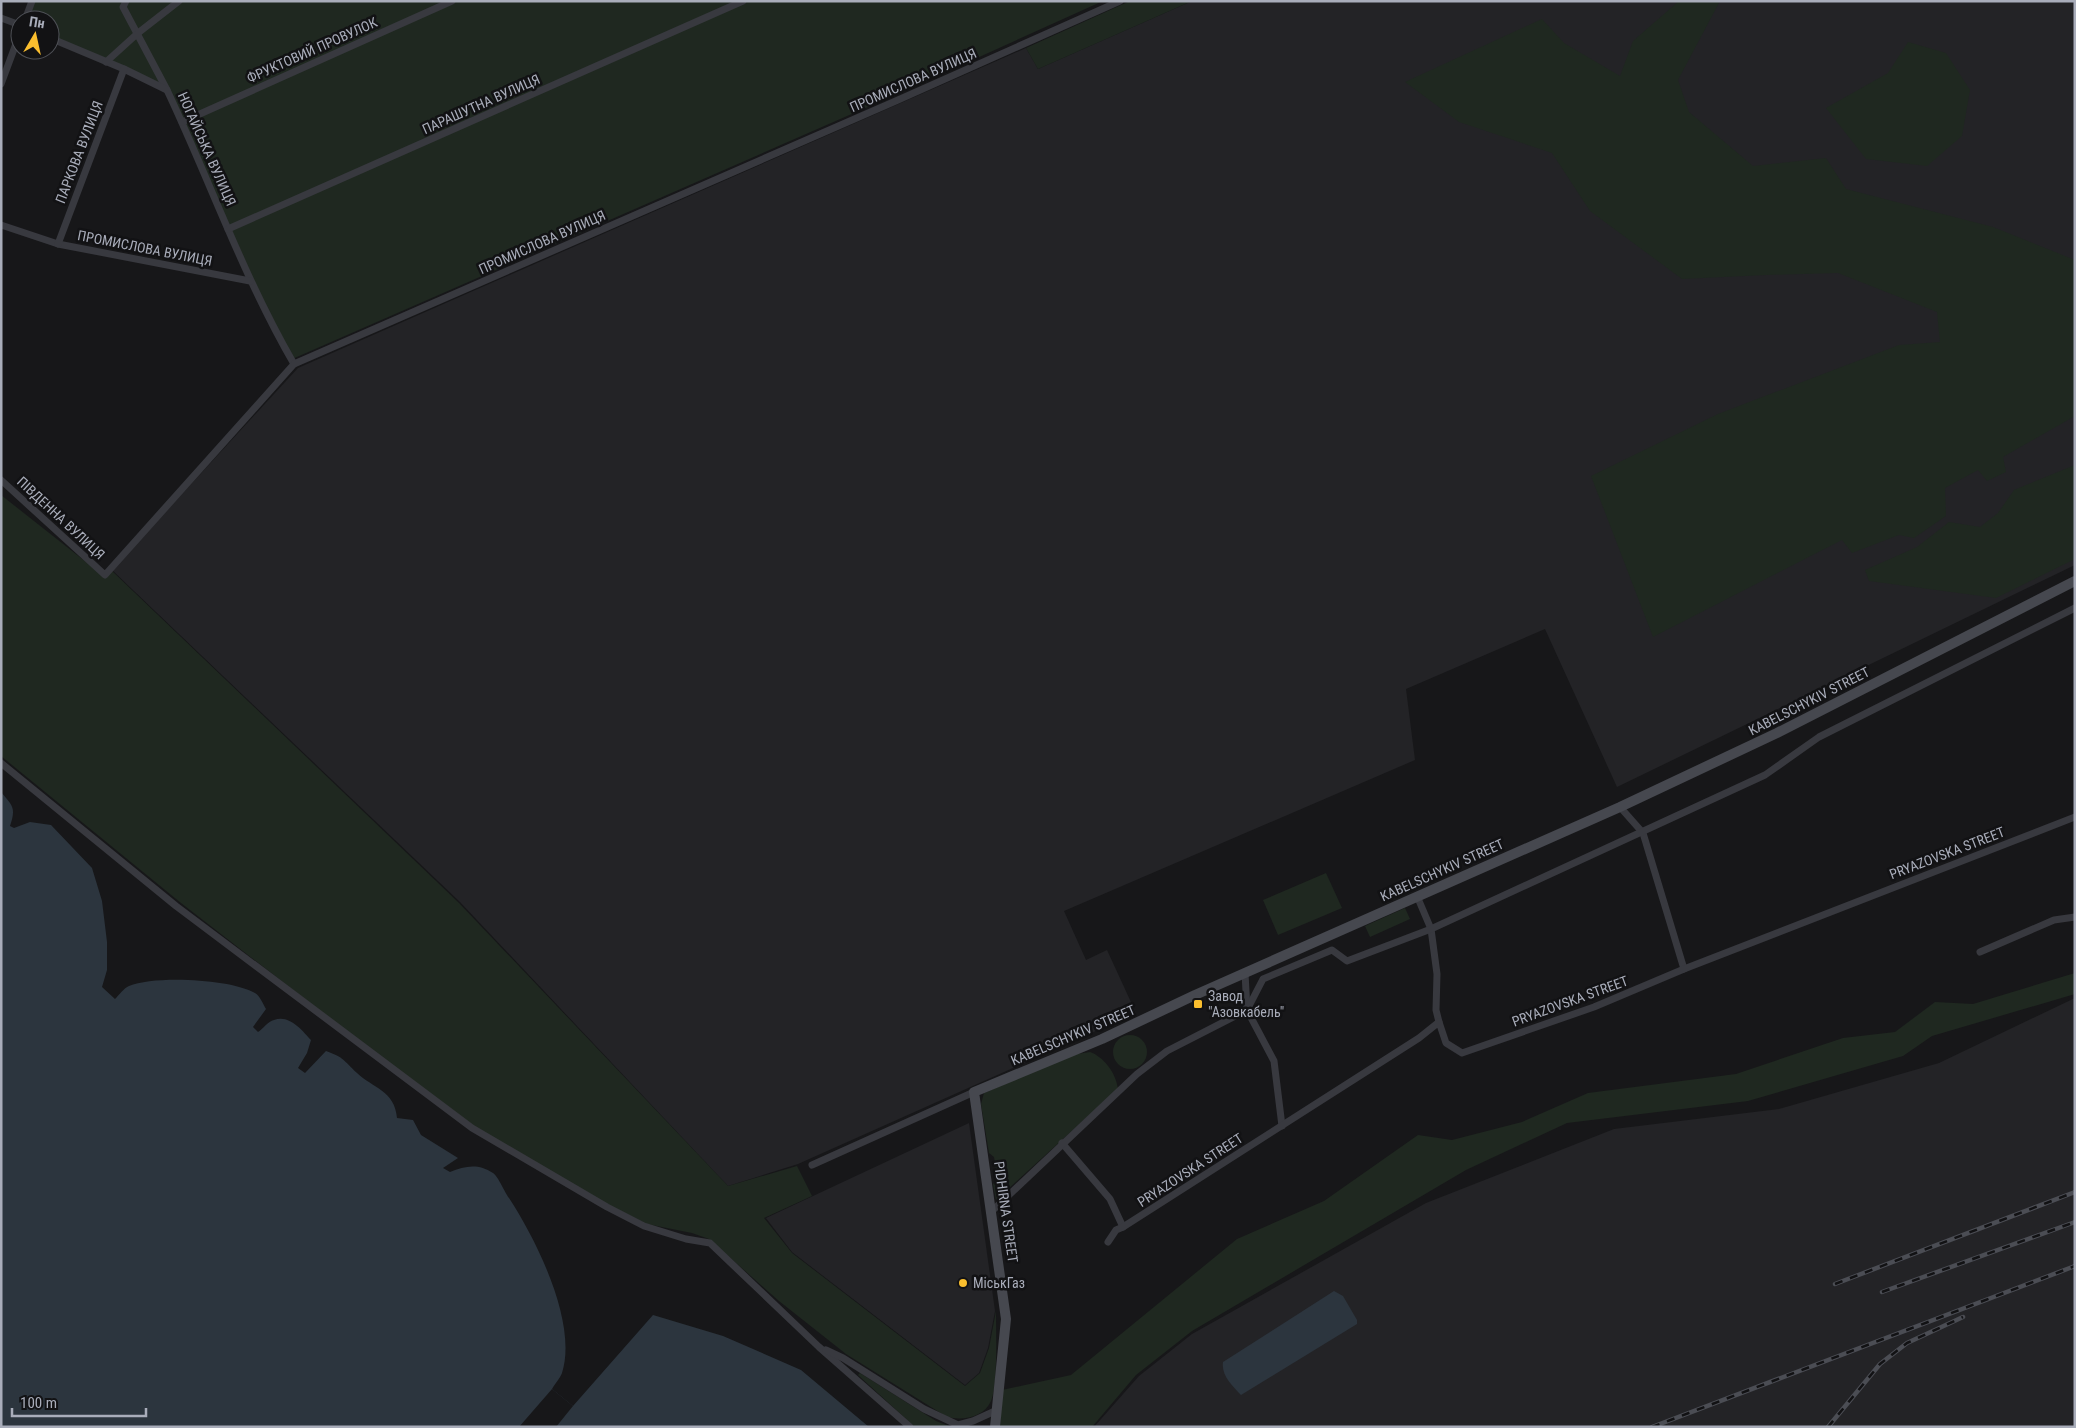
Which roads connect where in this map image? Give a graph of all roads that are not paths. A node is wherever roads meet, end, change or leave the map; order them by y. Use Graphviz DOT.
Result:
graph roads {
  1 [pos="180,1"];
  2 [pos="452,1"];
  3 [pos="743,1"];
  4 [pos="1120,1"];
  5 [pos="125,4"];
  6 [pos="138,33"];
  7 [pos="60,42"];
  8 [pos="10,60"];
  9 [pos="106,62"];
  10 [pos="124,69"];
  11 [pos="1,84"];
  12 [pos="167,90"];
  13 [pos="182,122"];
  14 [pos="1,225"];
  15 [pos="228,229"];
  16 [pos="58,244"];
  17 [pos="250,281"];
  18 [pos="294,364"];
  19 [pos="1,480"];
  20 [pos="2075,581"];
  21 [pos="2075,608"];
  22 [pos="1,763"];
  23 [pos="1620,807"];
  24 [pos="2075,817"];
  25 [pos="1642,833"];
  26 [pos="1417,896"];
  27 [pos="2075,917"];
  28 [pos="1432,929"];
  29 [pos="1980,952"];
  30 [pos="1684,969"];
  31 [pos="1245,973"];
  32 [pos="1247,1010"];
  33 [pos="1439,1022"];
  34 [pos="974,1092"];
  35 [pos="1282,1126"];
  36 [pos="1062,1143"];
  37 [pos="812,1165"];
  38 [pos="992,1211"];
  39 [pos="1123,1227"];
  40 [pos="1108,1242"];
  41 [pos="819,1347"];
  42 [pos="995,1411"];
  43 [pos="910,1427"];
  44 [pos="994,1427"];
  1 -- 6 [label="street"];
  2 -- 13 [label="street, ФРУКТОВИЙ ПРОВУЛОК"];
  3 -- 15 [label="street, ПАРАШУТНА ВУЛИЦЯ"];
  4 -- 18 [label="street, ПРОМИСЛОВА ВУЛИЦЯ"];
  5 -- 6 [label="street"];
  6 -- 9 [label="street"];
  6 -- 12 [label="street"];
  7 -- 9 [label="street, НОГАЙСЬКА ВУЛИЦЯ"];
  8 -- 11 [label="street"];
  9 -- 10 [label="street, НОГАЙСЬКА ВУЛИЦЯ"];
  10 -- 12 [label="street, НОГАЙСЬКА ВУЛИЦЯ"];
  10 -- 16 [label="street, ПАРКОВА ВУЛИЦЯ"];
  12 -- 13 [label="street, НОГАЙСЬКА ВУЛИЦЯ"];
  13 -- 15 [label="street, НОГАЙСЬКА ВУЛИЦЯ"];
  14 -- 16 [label="street, ПРОМИСЛОВА ВУЛИЦЯ"];
  15 -- 17 [label="street, НОГАЙСЬКА ВУЛИЦЯ"];
  16 -- 17 [label="street, ПРОМИСЛОВА ВУЛИЦЯ"];
  17 -- 18 [label="street"];
  18 -- 19 [label="street, ПІВДЕННА ВУЛИЦЯ"];
  20 -- 23 [label="street, KABELSCHYKIV STREET"];
  21 -- 25 [label="street"];
  22 -- 41 [label="street"];
  23 -- 25 [label="street"];
  23 -- 26 [label="street, KABELSCHYKIV STREET"];
  24 -- 30 [label="street, PRYAZOVSKA STREET"];
  25 -- 28 [label="street"];
  25 -- 30 [label="street"];
  26 -- 28 [label="street"];
  26 -- 31 [label="street, KABELSCHYKIV STREET"];
  27 -- 29 [label="street"];
  28 -- 32 [label="street"];
  28 -- 33 [label="street"];
  30 -- 33 [label="street, PRYAZOVSKA STREET"];
  31 -- 32 [label="street"];
  31 -- 34 [label="street, KABELSCHYKIV STREET"];
  32 -- 35 [label="street"];
  32 -- 36 [label="street"];
  33 -- 35 [label="street, PRYAZOVSKA STREET"];
  34 -- 37 [label="street, KABELSCHYKIV STREET"];
  34 -- 38 [label="street, PIDHIRNA STREET"];
  35 -- 39 [label="street, PRYAZOVSKA STREET"];
  36 -- 38 [label="street"];
  36 -- 39 [label="street"];
  38 -- 42 [label="street, PIDHIRNA STREET"];
  39 -- 40 [label="street, PRYAZOVSKA STREET"];
  41 -- 42 [label="street"];
  41 -- 43 [label="street"];
  42 -- 44 [label="street, PIDHIRNA STREET"];
}
